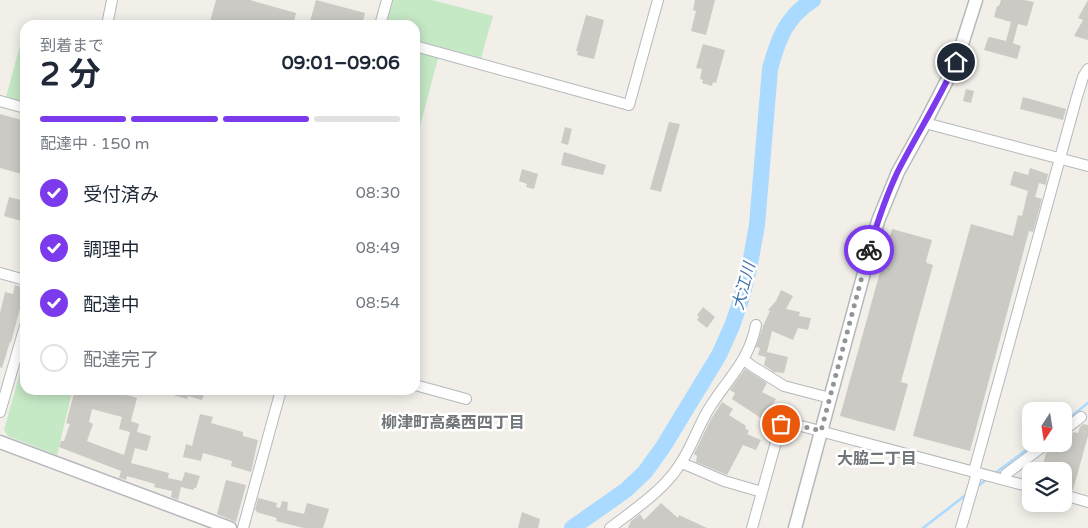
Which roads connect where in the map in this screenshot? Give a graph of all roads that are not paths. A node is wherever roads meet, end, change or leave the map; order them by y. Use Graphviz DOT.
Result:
graph roads {
  1 [pos="112,0"];
  2 [pos="387,0"];
  3 [pos="658,0"];
  4 [pos="976,0"];
  5 [pos="108,20"];
  6 [pos="381,20"];
  7 [pos="420,47"];
  8 [pos="1088,69"];
  9 [pos="0,101"];
  10 [pos="20,107"];
  11 [pos="926,123"];
  12 [pos="1059,159"];
  13 [pos="1088,166"];
  14 [pos="0,273"];
  15 [pos="20,279"];
  16 [pos="756,325"];
  17 [pos="20,343"];
  18 [pos="744,360"];
  19 [pos="420,386"];
  20 [pos="280,395"];
  21 [pos="830,398"];
  22 [pos="466,399"];
  23 [pos="0,412"];
  24 [pos="1081,417"];
  25 [pos="1072,424"];
  26 [pos="821,431"];
  27 [pos="0,442"];
  28 [pos="1035,452"];
  29 [pos="682,463"];
  30 [pos="976,472"];
  31 [pos="1004,480"];
  32 [pos="1022,485"];
  33 [pos="762,492"];
  34 [pos="1072,498"];
  35 [pos="1088,502"];
  36 [pos="230,528"];
  37 [pos="243,528"];
  38 [pos="610,528"];
  39 [pos="752,528"];
  40 [pos="795,528"];
  41 [pos="961,528"];
  1 -- 5 [label="street"];
  2 -- 6 [label="street"];
  3 -- 7 [label="street"];
  4 -- 11 [label="street"];
  8 -- 12 [label="street"];
  9 -- 10 [label="street"];
  11 -- 12 [label="street"];
  11 -- 21 [label="street"];
  12 -- 13 [label="street"];
  12 -- 30 [label="street"];
  14 -- 15 [label="street"];
  16 -- 18 [label="street"];
  17 -- 23 [label="street"];
  18 -- 21 [label="street"];
  18 -- 29 [label="street"];
  19 -- 22 [label="street"];
  20 -- 37 [label="street"];
  21 -- 26 [label="street"];
  24 -- 25 [label="street"];
  26 -- 30 [label="street"];
  26 -- 33 [label="street"];
  26 -- 40 [label="street"];
  27 -- 36 [label="street"];
  28 -- 31 [label="street"];
  29 -- 33 [label="street"];
  29 -- 38 [label="street"];
  30 -- 31 [label="street"];
  30 -- 41 [label="street"];
  31 -- 32 [label="street"];
  33 -- 39 [label="street"];
  34 -- 35 [label="street"];
}
